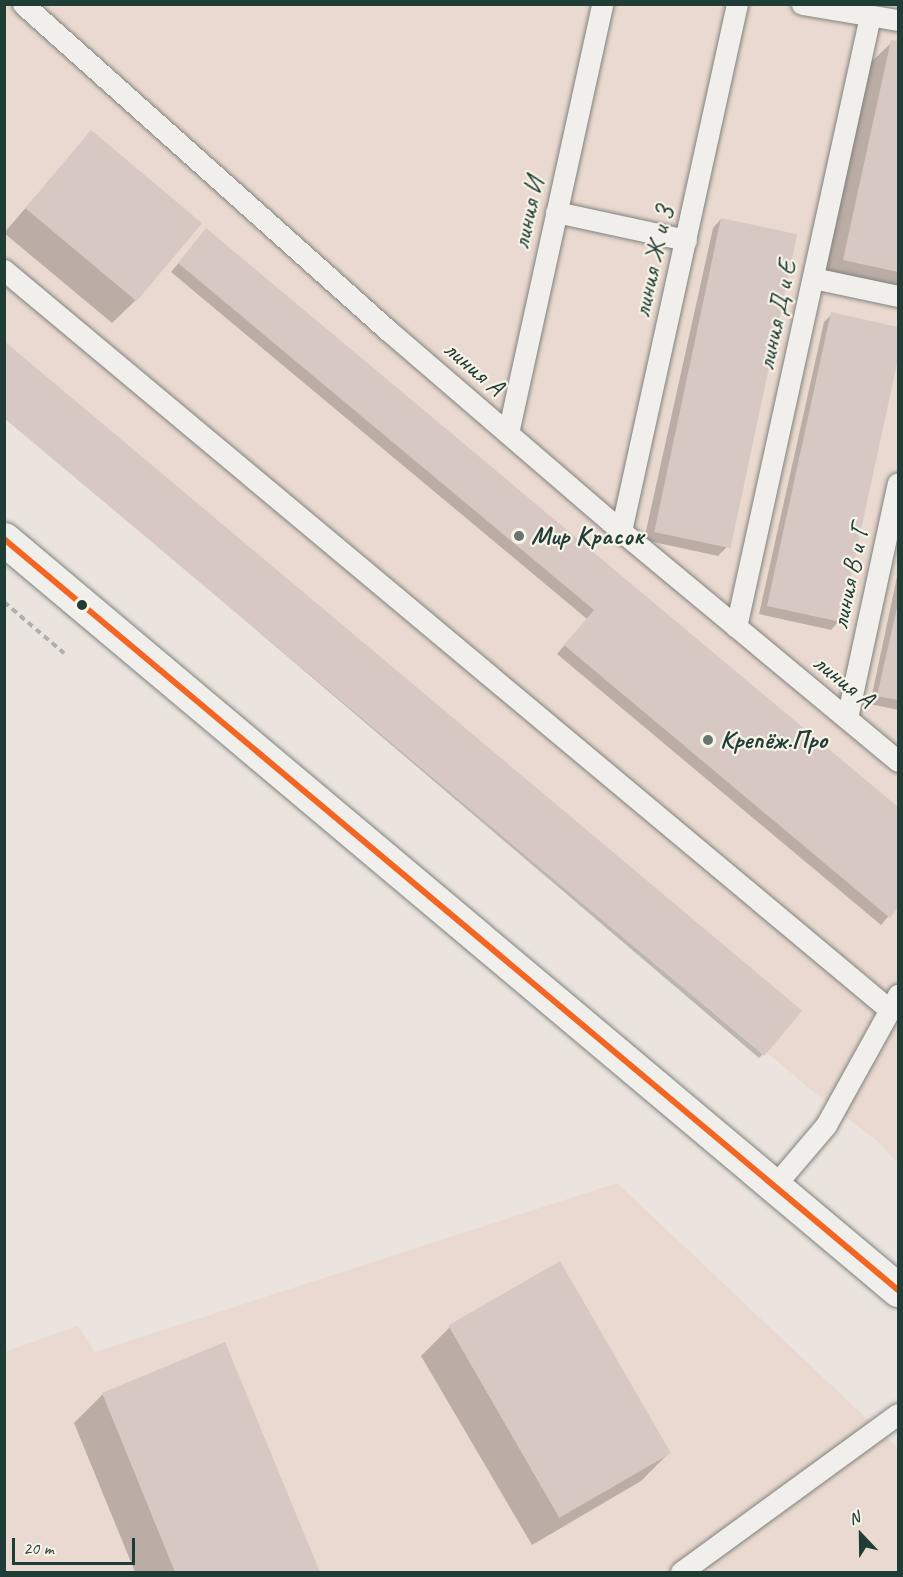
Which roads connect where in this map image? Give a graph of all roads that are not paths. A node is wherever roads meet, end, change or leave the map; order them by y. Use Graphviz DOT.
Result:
graph roads {
  1 [pos="23,4"];
  2 [pos="602,4"];
  3 [pos="737,4"];
  4 [pos="802,4"];
  5 [pos="870,16"];
  6 [pos="898,20"];
  7 [pos="556,212"];
  8 [pos="686,240"];
  9 [pos="4,270"];
  10 [pos="813,278"];
  11 [pos="898,296"];
  12 [pos="508,433"];
  13 [pos="898,483"];
  14 [pos="621,531"];
  15 [pos="4,539"];
  16 [pos="736,627"];
  17 [pos="847,718"];
  18 [pos="898,761"];
  19 [pos="894,1002"];
  20 [pos="775,1185"];
  21 [pos="898,1290"];
  22 [pos="898,1414"];
  23 [pos="681,1572"];
  1 -- 12 [label="lane, линия А"];
  2 -- 7 [label="lane, линия И"];
  3 -- 8 [label="lane, линия Ж и З"];
  4 -- 5 [label="lane"];
  5 -- 6 [label="lane"];
  5 -- 10 [label="lane, линия Д и Е"];
  7 -- 8 [label="lane"];
  7 -- 12 [label="lane, линия И"];
  8 -- 14 [label="lane, линия Ж и З"];
  9 -- 19 [label="lane"];
  10 -- 11 [label="lane"];
  10 -- 16 [label="lane, линия Д и Е"];
  12 -- 14 [label="lane, линия А"];
  13 -- 17 [label="lane, линия В и Г"];
  14 -- 16 [label="lane, линия А"];
  15 -- 20 [label="main road"];
  16 -- 17 [label="lane, линия А"];
  17 -- 18 [label="lane, линия А"];
  19 -- 20 [label="lane"];
  20 -- 21 [label="main road"];
  22 -- 23 [label="lane"];
}
